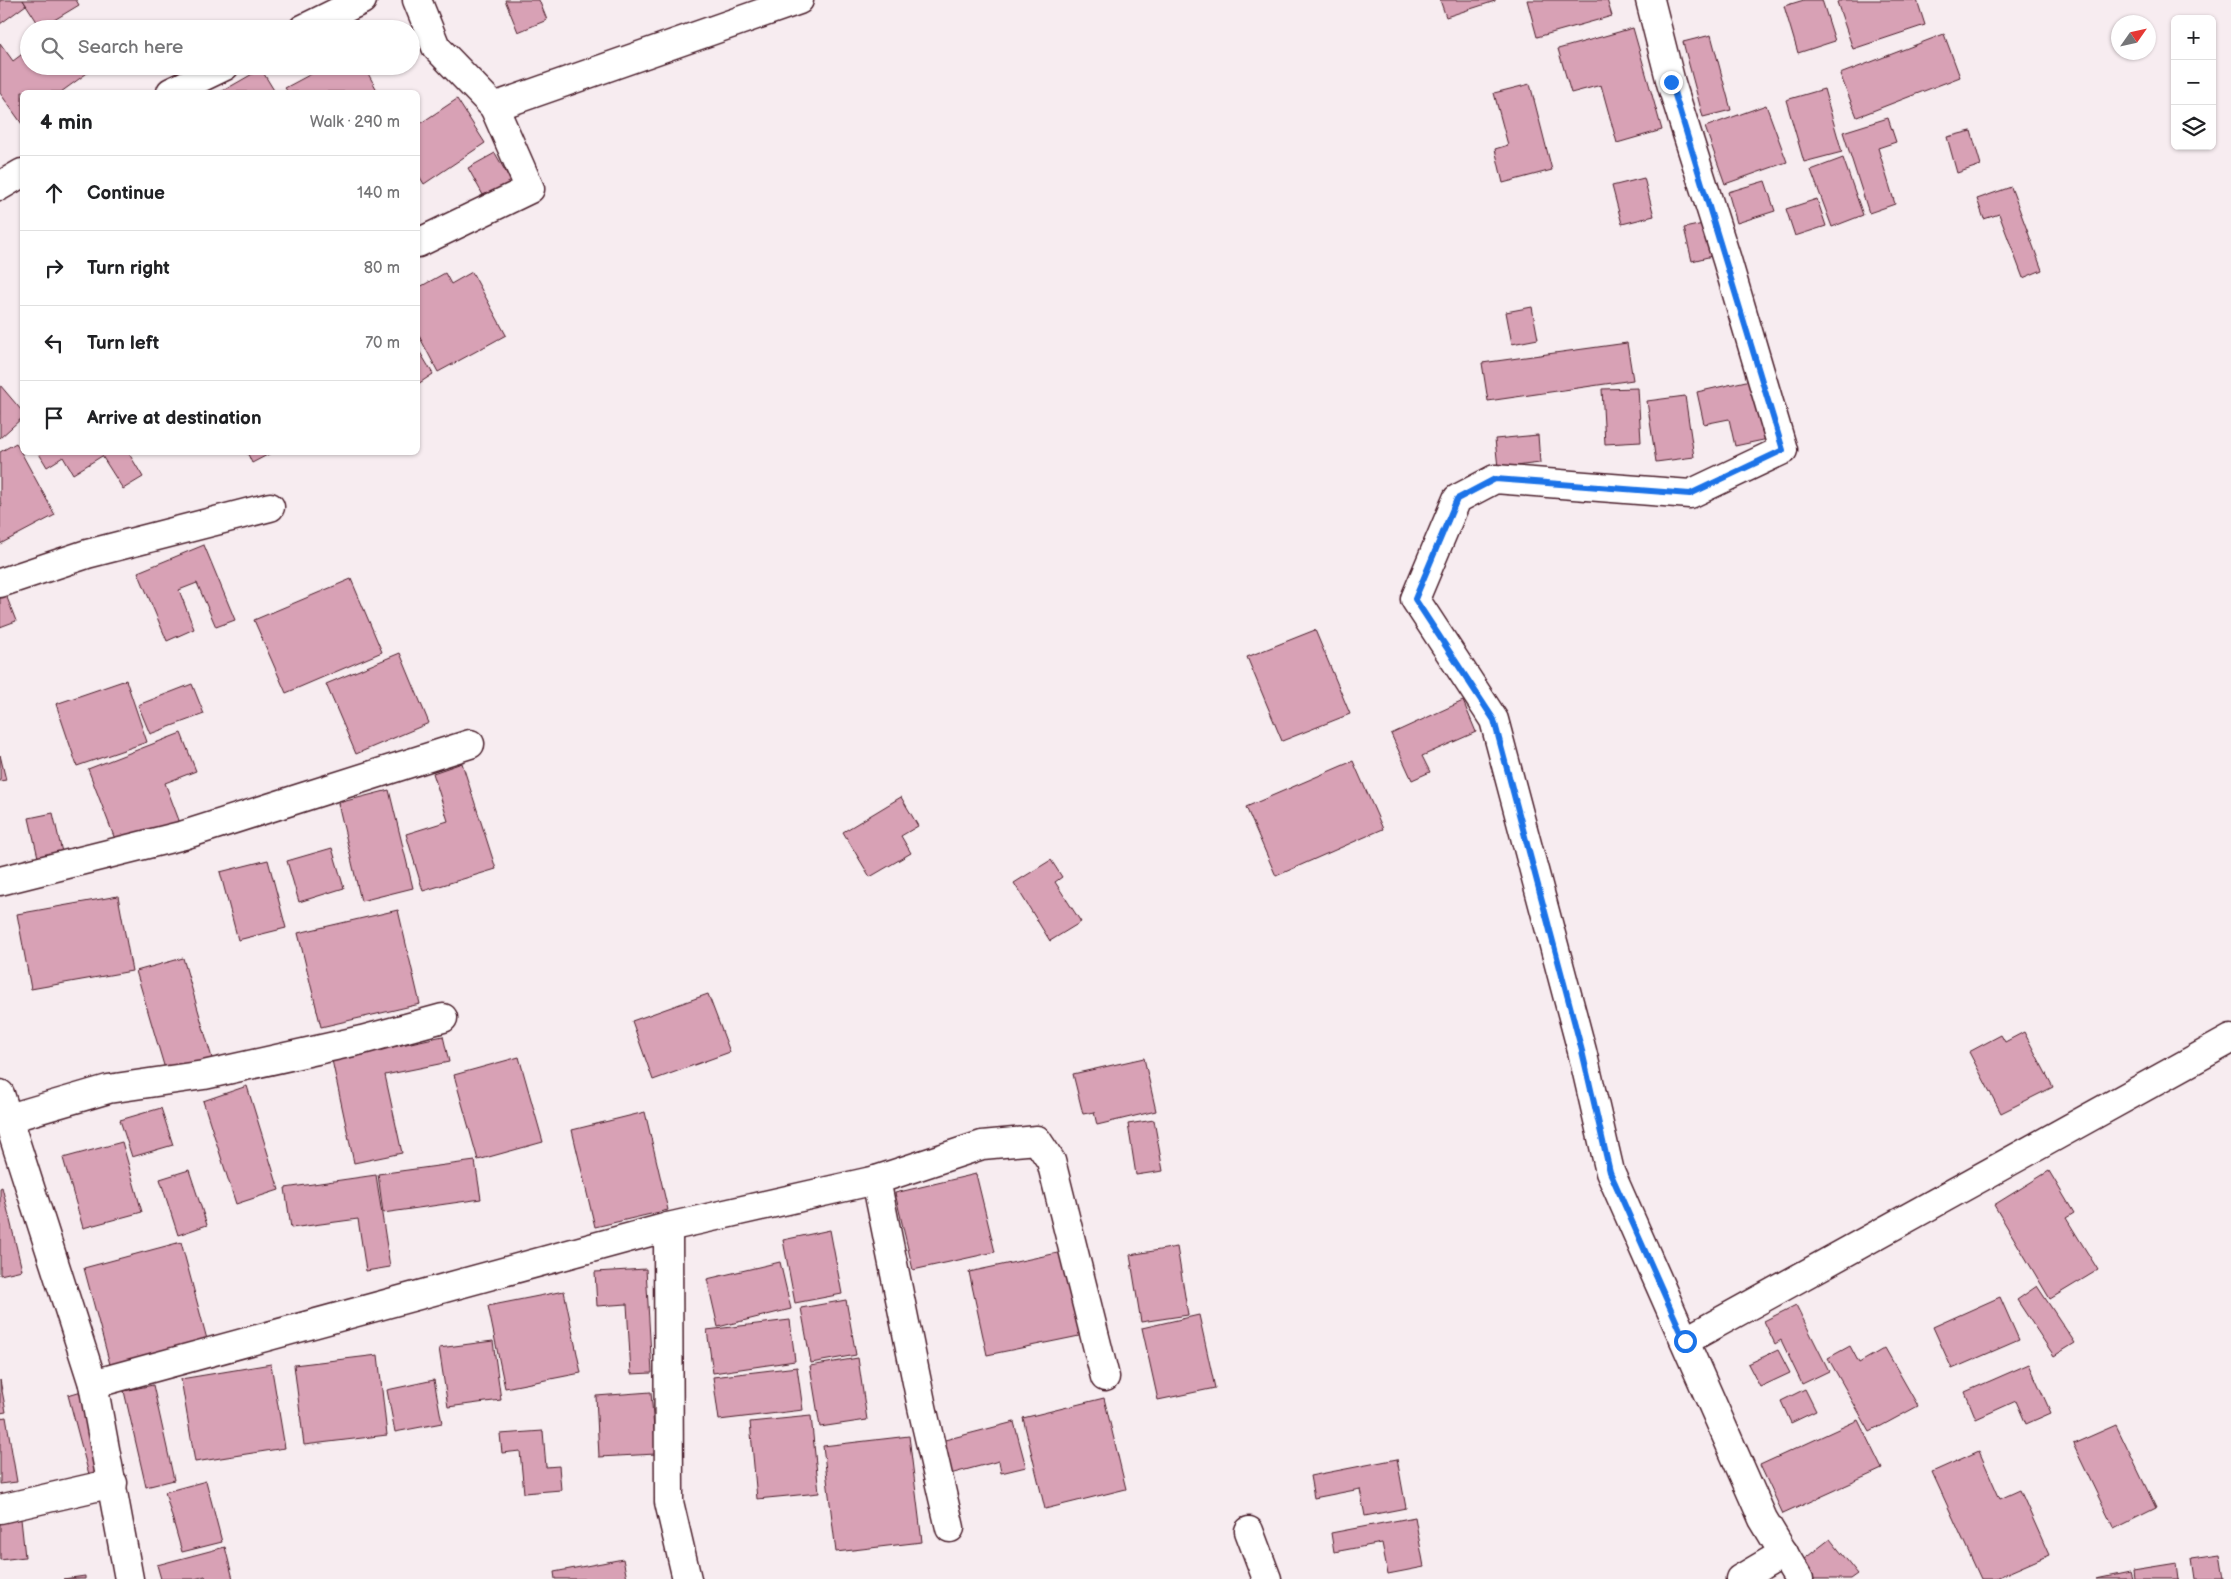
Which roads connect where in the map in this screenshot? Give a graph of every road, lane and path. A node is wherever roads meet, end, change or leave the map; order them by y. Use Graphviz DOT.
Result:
graph roads {
  1 [pos="362,0"];
  2 [pos="417,0"];
  3 [pos="799,0"];
  4 [pos="1650,0"];
  5 [pos="321,20"];
  6 [pos="206,75"];
  7 [pos="175,90"];
  8 [pos="494,107"];
  9 [pos="20,175"];
  10 [pos="0,186"];
  11 [pos="420,242"];
  12 [pos="270,507"];
  13 [pos="0,583"];
  14 [pos="470,744"];
  15 [pos="0,881"];
  16 [pos="443,1018"];
  17 [pos="2231,1039"];
  18 [pos="5,1106"];
  19 [pos="876,1180"];
  20 [pos="668,1227"];
  21 [pos="1685,1341"];
  22 [pos="1105,1377"];
  23 [pos="93,1384"];
  24 [pos="113,1483"];
  25 [pos="0,1509"];
  26 [pos="950,1528"];
  27 [pos="1249,1531"];
  28 [pos="1784,1553"];
  29 [pos="130,1579"];
  30 [pos="687,1579"];
  31 [pos="1267,1579"];
  32 [pos="1740,1579"];
  33 [pos="1800,1579"];
  1 -- 5 [label="street"];
  2 -- 8 [label="street"];
  3 -- 8 [label="street"];
  4 -- 21 [label="street"];
  6 -- 7 [label="street"];
  8 -- 11 [label="street"];
  9 -- 10 [label="street"];
  12 -- 13 [label="street"];
  14 -- 15 [label="street"];
  16 -- 18 [label="street"];
  17 -- 21 [label="street"];
  18 -- 23 [label="street"];
  19 -- 20 [label="street"];
  19 -- 22 [label="street"];
  19 -- 26 [label="street"];
  20 -- 23 [label="street"];
  20 -- 30 [label="street"];
  21 -- 28 [label="street"];
  23 -- 24 [label="street"];
  24 -- 25 [label="street"];
  24 -- 29 [label="street"];
  27 -- 31 [label="street"];
  28 -- 32 [label="street"];
  28 -- 33 [label="street"];
}
